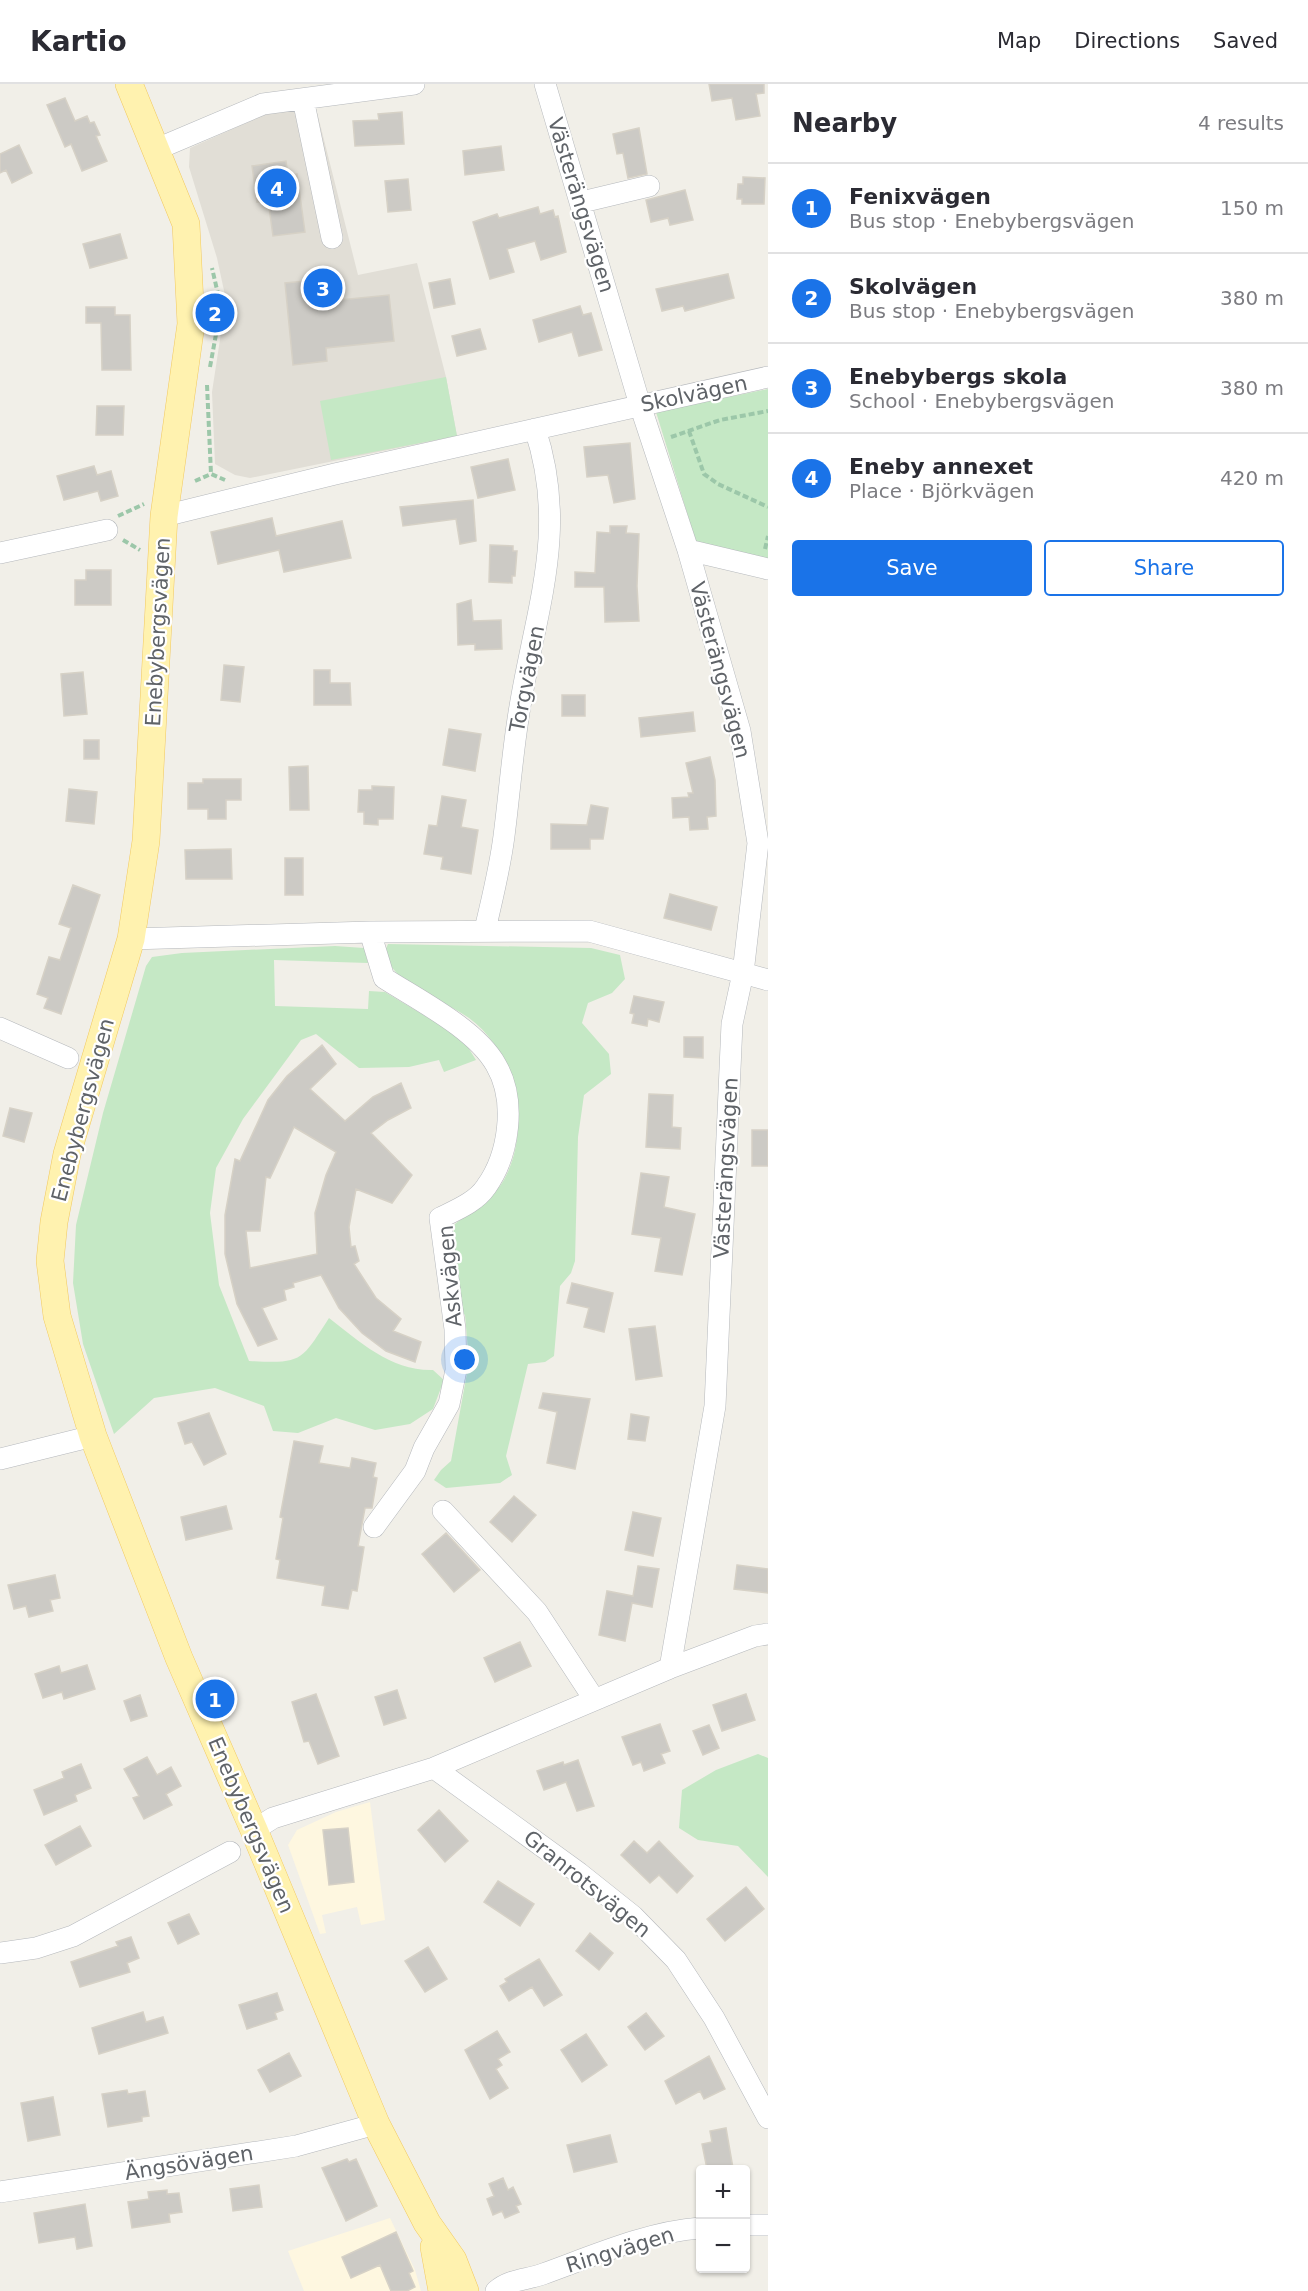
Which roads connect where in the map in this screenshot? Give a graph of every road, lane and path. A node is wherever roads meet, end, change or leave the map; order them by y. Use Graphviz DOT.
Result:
graph roads {
  1 [pos="129,84"];
  2 [pos="414,84"];
  3 [pos="545,84"];
  4 [pos="303,99"];
  5 [pos="157,148"];
  6 [pos="649,186"];
  7 [pos="582,202"];
  8 [pos="332,238"];
  9 [pos="211,263"];
  10 [pos="209,372"];
  11 [pos="768,377"];
  12 [pos="200,403"];
  13 [pos="640,405"];
  14 [pos="768,411"];
  15 [pos="536,429"];
  16 [pos="689,431"];
  17 [pos="653,443"];
  18 [pos="211,474"];
  19 [pos="768,507"];
  20 [pos="156,509"];
  21 [pos="107,530"];
  22 [pos="688,550"];
  23 [pos="0,553"];
  24 [pos="145,554"];
  25 [pos="768,569"];
  26 [pos="485,930"];
  27 [pos="370,932"];
  28 [pos="131,939"];
  29 [pos="743,972"];
  30 [pos="768,980"];
  31 [pos="0,1028"];
  32 [pos="68,1058"];
  33 [pos="93,1436"];
  34 [pos="0,1459"];
  35 [pos="443,1511"];
  36 [pos="374,1527"];
  37 [pos="768,1634"];
  38 [pos="670,1668"];
  39 [pos="216,1682"];
  40 [pos="594,1699"];
  41 [pos="230,1713"];
  42 [pos="434,1768"];
  43 [pos="254,1830"];
  44 [pos="230,1852"];
  45 [pos="0,1953"];
  46 [pos="768,2118"];
  47 [pos="376,2124"];
  48 [pos="0,2192"];
  49 [pos="427,2223"];
  50 [pos="750,2225"];
  51 [pos="768,2225"];
  52 [pos="696,2229"];
  53 [pos="540,2275"];
  54 [pos="442,2291"];
  55 [pos="465,2291"];
  56 [pos="496,2291"];
  57 [pos="522,2291"];
  1 -- 5 [label="main road, Enebybergsvägen"];
  2 -- 4 [label="street"];
  3 -- 7 [label="street, Västerängsvägen"];
  4 -- 5 [label="street"];
  4 -- 8 [label="street"];
  5 -- 20 [label="main road, Enebybergsvägen"];
  6 -- 7 [label="street"];
  7 -- 13 [label="street, Västerängsvägen"];
  9 -- 10 [label="path"];
  11 -- 13 [label="street, Skolvägen"];
  12 -- 18 [label="path"];
  13 -- 15 [label="street, Skolvägen"];
  13 -- 17 [label="street, Västerängsvägen"];
  14 -- 16 [label="path"];
  15 -- 20 [label="street, Skolvägen"];
  15 -- 26 [label="street, Torgvägen"];
  16 -- 17 [label="path"];
  16 -- 19 [label="path"];
  17 -- 22 [label="street, Västerängsvägen"];
  20 -- 21 [label="path"];
  20 -- 28 [label="main road, Enebybergsvägen"];
  21 -- 23 [label="street"];
  21 -- 24 [label="path"];
  22 -- 25 [label="street"];
  22 -- 29 [label="street, Västerängsvägen"];
  26 -- 27 [label="street"];
  26 -- 29 [label="street"];
  27 -- 28 [label="street"];
  27 -- 36 [label="street, Askvägen"];
  28 -- 33 [label="main road, Enebybergsvägen"];
  29 -- 30 [label="street"];
  29 -- 38 [label="street, Västerängsvägen"];
  31 -- 32 [label="street"];
  33 -- 34 [label="street"];
  33 -- 43 [label="main road, Enebybergsvägen"];
  35 -- 40 [label="street"];
  37 -- 38 [label="street"];
  38 -- 40 [label="street"];
  39 -- 41 [label="path"];
  40 -- 42 [label="street"];
  42 -- 43 [label="street"];
  42 -- 46 [label="street, Granrotsvägen"];
  43 -- 47 [label="main road, Enebybergsvägen"];
  44 -- 45 [label="street"];
  47 -- 48 [label="street, Ängsövägen"];
  47 -- 49 [label="main road, Enebybergsvägen"];
  49 -- 54 [label="main road, Enebybergsvägen"];
  49 -- 55 [label="main road, Enebybergsvägen"];
  50 -- 51 [label="street"];
  52 -- 53 [label="street, Ringvägen"];
  53 -- 56 [label="street, Ringvägen"];
  53 -- 57 [label="street, Ringvägen"];
}
